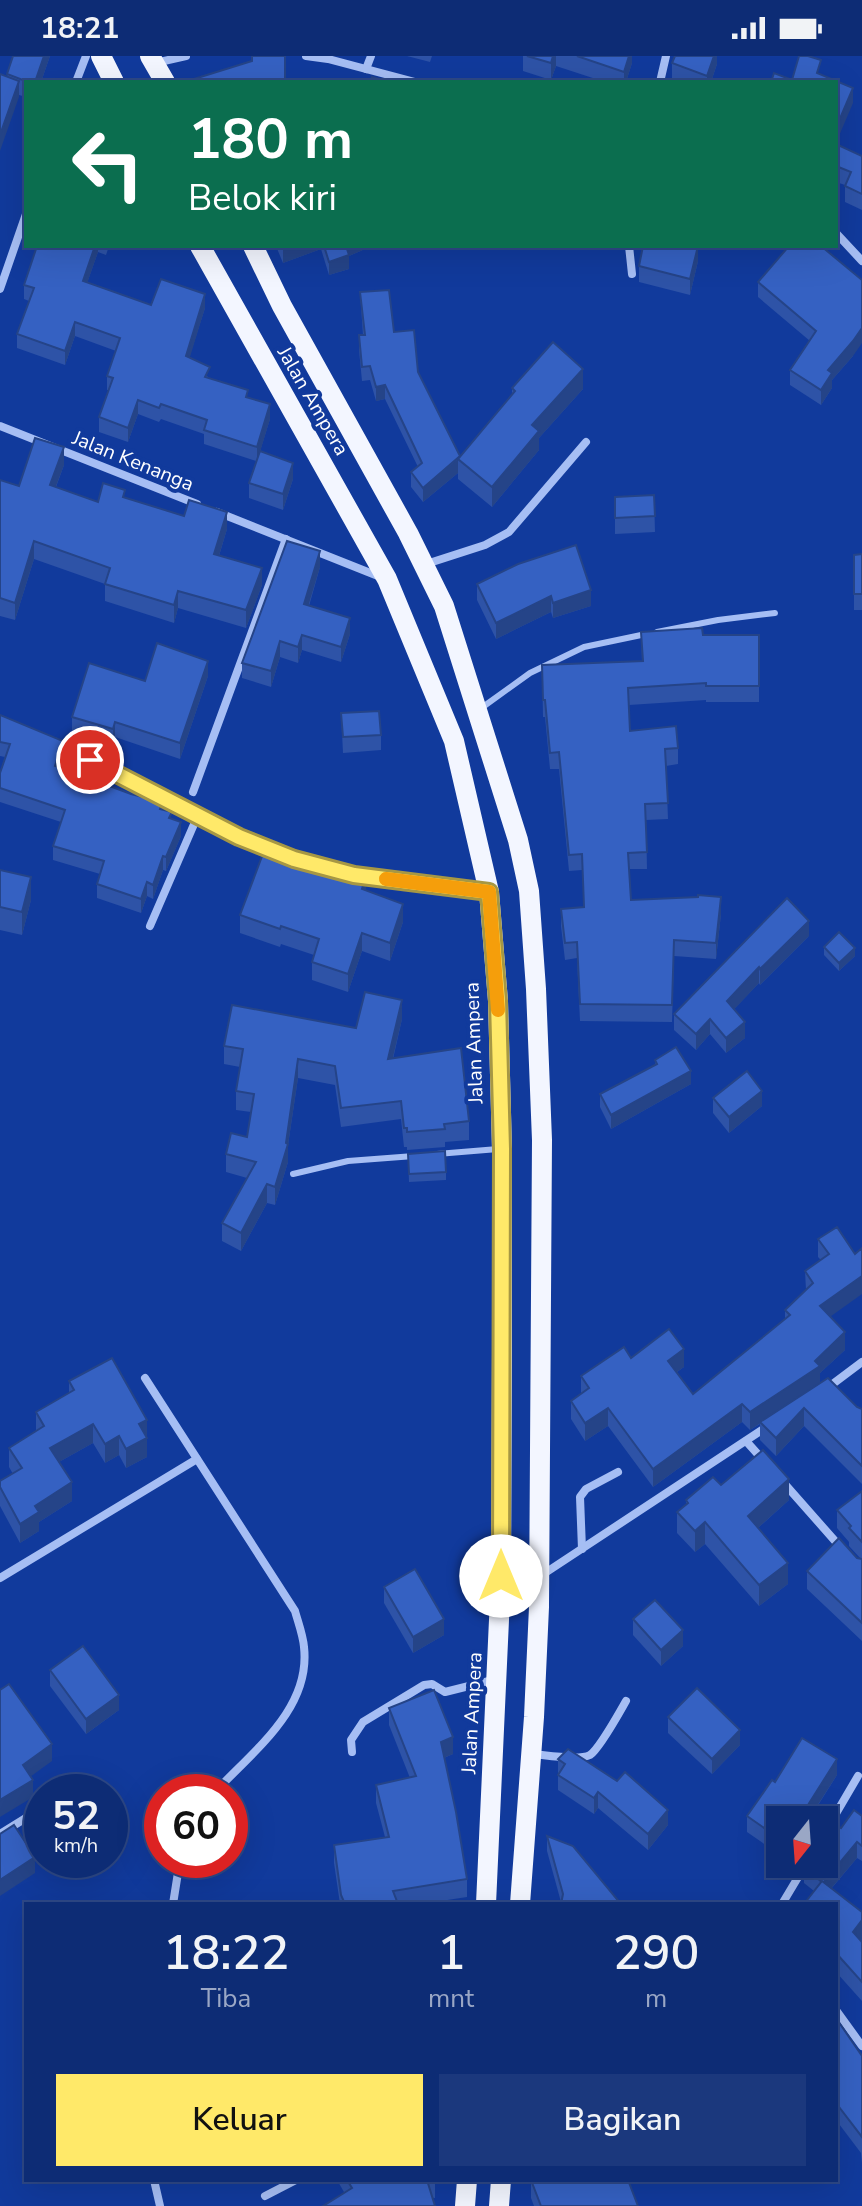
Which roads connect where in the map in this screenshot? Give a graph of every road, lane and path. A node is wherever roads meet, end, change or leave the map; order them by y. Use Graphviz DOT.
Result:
graph roads {
  1 [pos="86,56"];
  2 [pos="101,56"];
  3 [pos="186,56"];
  4 [pos="306,56"];
  5 [pos="371,56"];
  6 [pos="666,56"];
  7 [pos="152,60"];
  8 [pos="366,69"];
  9 [pos="77,80"];
  10 [pos="113,80"];
  11 [pos="164,80"];
  12 [pos="407,80"];
  13 [pos="660,80"];
  14 [pos="24,220"];
  15 [pos="838,235"];
  16 [pos="201,248"];
  17 [pos="254,248"];
  18 [pos="629,248"];
  19 [pos="862,261"];
  20 [pos="632,274"];
  21 [pos="0,289"];
  22 [pos="0,426"];
  23 [pos="586,442"];
  24 [pos="200,505"];
  25 [pos="214,511"];
  26 [pos="286,539"];
  27 [pos="422,565"];
  28 [pos="387,579"];
  29 [pos="775,613"];
  30 [pos="477,711"];
  31 [pos="50,740"];
  32 [pos="193,792"];
  33 [pos="198,815"];
  34 [pos="489,892"];
  35 [pos="150,926"];
  36 [pos="502,1149"];
  37 [pos="293,1174"];
  38 [pos="862,1362"];
  39 [pos="145,1378"];
  40 [pos="829,1387"];
  41 [pos="817,1394"];
  42 [pos="840,1398"];
  43 [pos="782,1417"];
  44 [pos="746,1441"];
  45 [pos="197,1459"];
  46 [pos="767,1464"];
  47 [pos="618,1472"];
  48 [pos="777,1476"];
  49 [pos="582,1549"];
  50 [pos="851,1559"];
  51 [pos="0,1578"];
  52 [pos="538,1578"];
  53 [pos="498,1679"];
  54 [pos="626,1701"];
  55 [pos="352,1752"];
  56 [pos="531,1754"];
  57 [pos="232,1774"];
  58 [pos="858,1776"];
  59 [pos="492,1803"];
  60 [pos="527,1806"];
  61 [pos="838,1810"];
  62 [pos="24,1819"];
  63 [pos="0,1834"];
  64 [pos="177,1878"];
  65 [pos="798,1878"];
  66 [pos="173,1902"];
  67 [pos="486,1902"];
  68 [pos="520,1902"];
  69 [pos="783,1902"];
  70 [pos="838,2013"];
  71 [pos="862,2046"];
  72 [pos="154,2182"];
  73 [pos="292,2182"];
  74 [pos="467,2182"];
  75 [pos="501,2182"];
  76 [pos="265,2196"];
  77 [pos="160,2206"];
  78 [pos="465,2206"];
  79 [pos="499,2206"];
  1 -- 9 [label="street"];
  2 -- 10 [label="main road"];
  3 -- 7 [label="street"];
  4 -- 8 [label="street"];
  5 -- 8 [label="street"];
  6 -- 13 [label="street"];
  7 -- 11 [label="main road"];
  8 -- 12 [label="street"];
  14 -- 21 [label="street"];
  15 -- 19 [label="street"];
  16 -- 28 [label="main road, Jalan Ampera"];
  17 -- 27 [label="main road, Jalan Ampera"];
  18 -- 20 [label="street"];
  22 -- 24 [label="street, Jalan Kenanga"];
  23 -- 27 [label="street"];
  25 -- 26 [label="street, Jalan Kenanga"];
  26 -- 28 [label="street, Jalan Kenanga"];
  26 -- 32 [label="street"];
  27 -- 30 [label="main road, Jalan Ampera"];
  28 -- 34 [label="main road, Jalan Ampera"];
  29 -- 30 [label="lane"];
  30 -- 52 [label="main road, Jalan Ampera"];
  31 -- 33 [label="street"];
  33 -- 34 [label="street"];
  33 -- 35 [label="street"];
  34 -- 36 [label="main road, Jalan Ampera"];
  36 -- 37 [label="lane"];
  36 -- 53 [label="main road, Jalan Ampera"];
  38 -- 40 [label="street"];
  39 -- 45 [label="street"];
  40 -- 41 [label="street"];
  40 -- 42 [label="street"];
  43 -- 44 [label="street"];
  44 -- 46 [label="street"];
  44 -- 49 [label="street"];
  45 -- 51 [label="street"];
  45 -- 57 [label="street"];
  47 -- 49 [label="street"];
  48 -- 50 [label="street"];
  49 -- 52 [label="street"];
  52 -- 56 [label="main road, Jalan Ampera"];
  53 -- 55 [label="street"];
  53 -- 59 [label="main road, Jalan Ampera"];
  54 -- 56 [label="street"];
  56 -- 60 [label="main road, Jalan Ampera"];
  58 -- 61 [label="street"];
  59 -- 60 [label="main road"];
  59 -- 67 [label="main road, Jalan Ampera"];
  60 -- 68 [label="main road, Jalan Ampera"];
  62 -- 63 [label="street"];
  64 -- 66 [label="street"];
  65 -- 69 [label="street"];
  70 -- 71 [label="street"];
  72 -- 77 [label="street"];
  73 -- 76 [label="street"];
  74 -- 78 [label="main road"];
  75 -- 79 [label="main road"];
}
